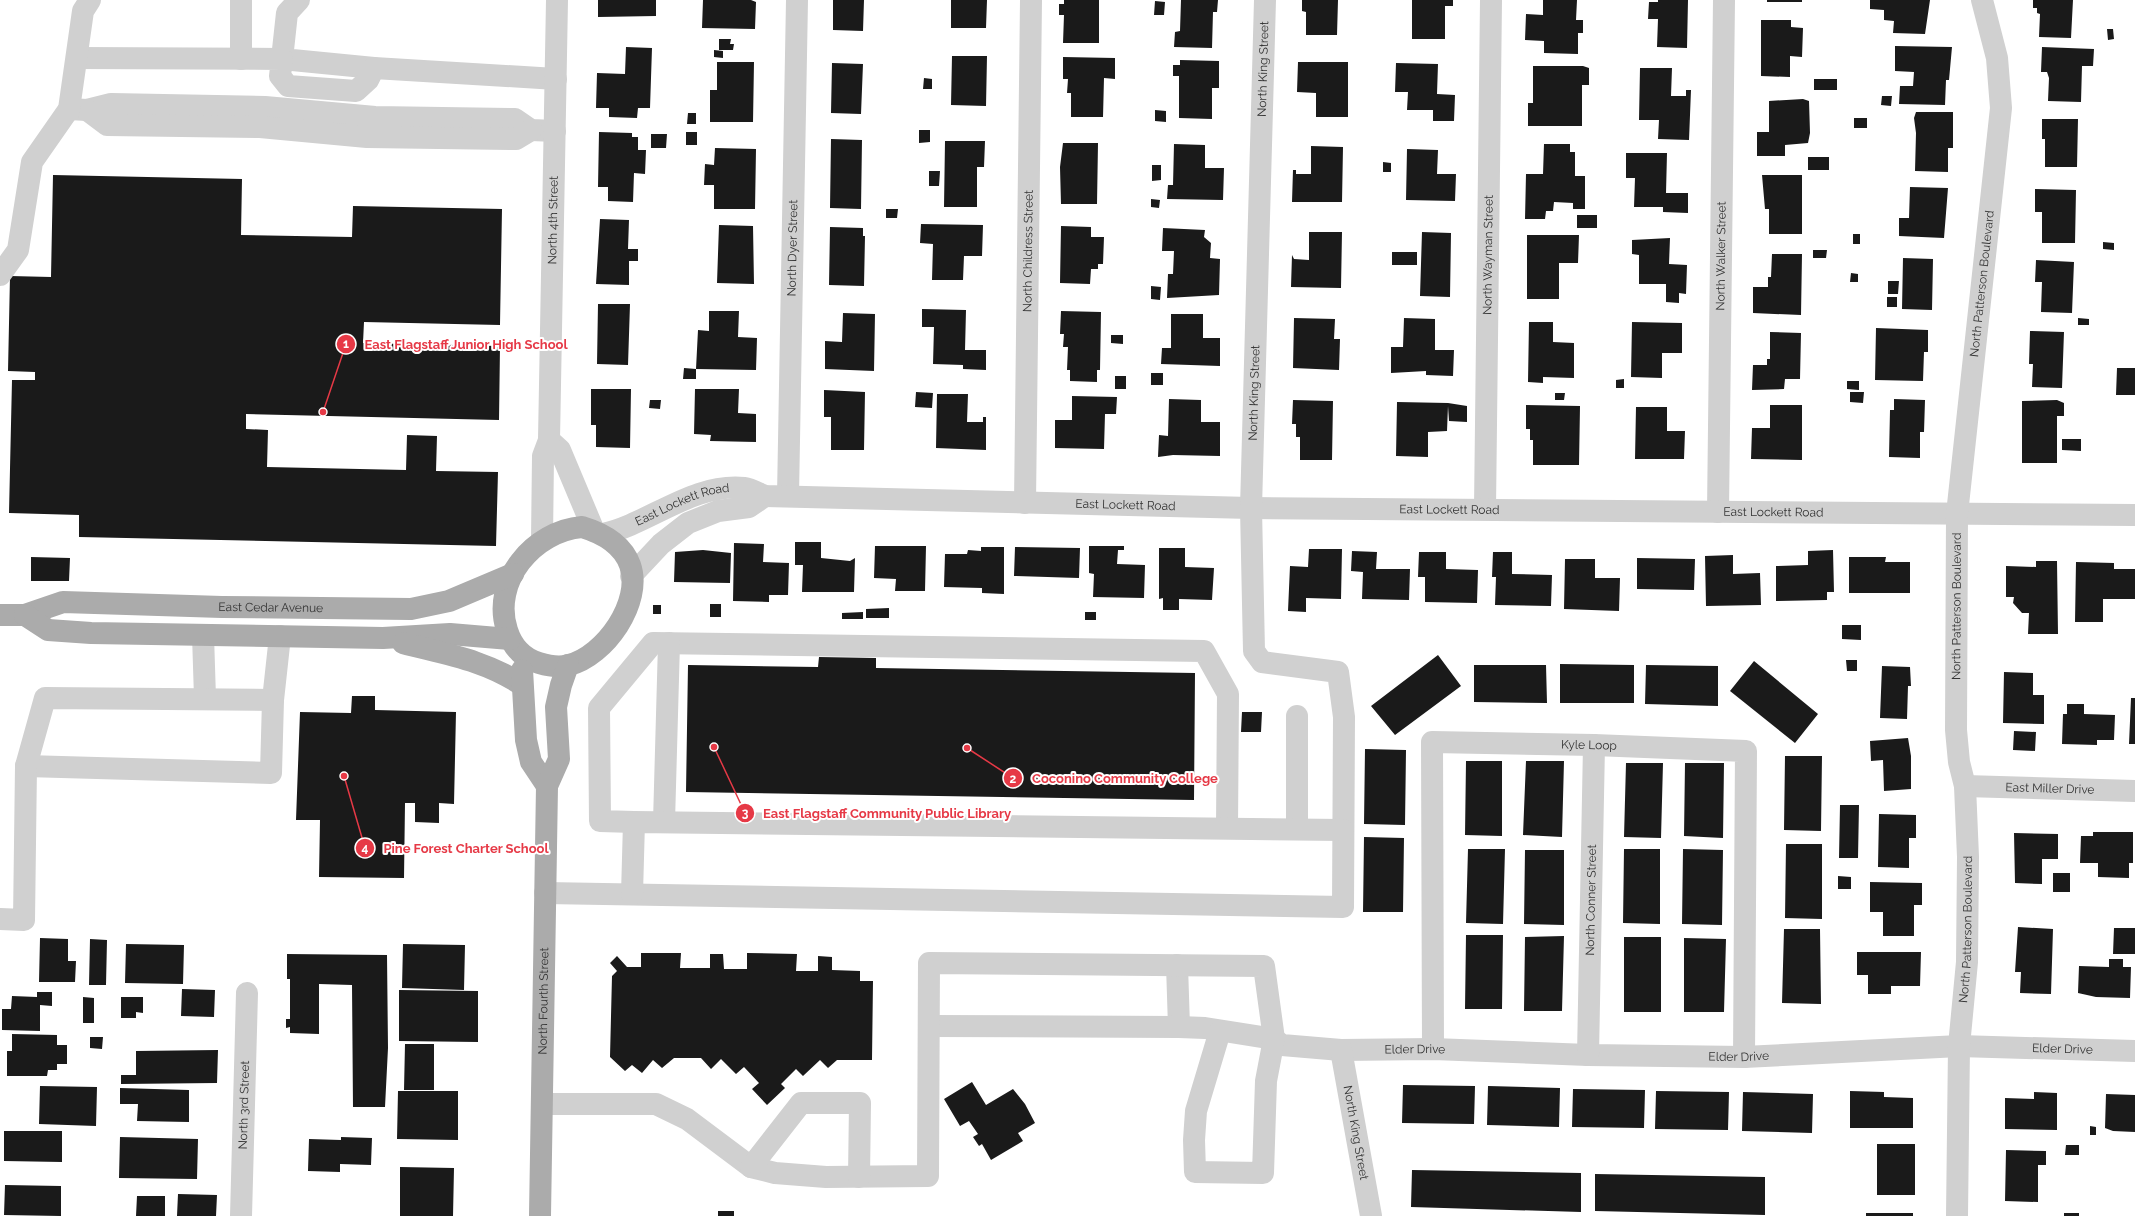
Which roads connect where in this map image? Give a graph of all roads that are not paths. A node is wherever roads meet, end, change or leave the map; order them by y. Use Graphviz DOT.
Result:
graph roads {
  1 [pos="90,0"];
  2 [pos="241,0"];
  3 [pos="299,0"];
  4 [pos="557,0"];
  5 [pos="797,0"];
  6 [pos="1031,0"];
  7 [pos="1265,0"];
  8 [pos="1491,0"];
  9 [pos="1724,0"];
  10 [pos="1982,0"];
  11 [pos="77,58"];
  12 [pos="241,59"];
  13 [pos="282,59"];
  14 [pos="556,79"];
  15 [pos="78,109"];
  16 [pos="555,131"];
  17 [pos="0,275"];
  18 [pos="549,440"];
  19 [pos="765,496"];
  20 [pos="788,496"];
  21 [pos="1025,503"];
  22 [pos="1251,508"];
  23 [pos="1485,509"];
  24 [pos="1718,512"];
  25 [pos="1957,514"];
  26 [pos="2135,516"];
  27 [pos="598,533"];
  28 [pos="542,540"];
  29 [pos="512,574"];
  30 [pos="632,576"];
  31 [pos="0,615"];
  32 [pos="25,615"];
  33 [pos="202,635"];
  34 [pos="280,636"];
  35 [pos="383,638"];
  36 [pos="669,644"];
  37 [pos="516,647"];
  38 [pos="568,665"];
  39 [pos="522,685"];
  40 [pos="205,698"];
  41 [pos="273,700"];
  42 [pos="1297,716"];
  43 [pos="1594,745"];
  44 [pos="26,766"];
  45 [pos="547,786"];
  46 [pos="1966,786"];
  47 [pos="2135,791"];
  48 [pos="634,822"];
  49 [pos="664,822"];
  50 [pos="1227,828"];
  51 [pos="1298,829"];
  52 [pos="1343,830"];
  53 [pos="545,893"];
  54 [pos="632,894"];
  55 [pos="0,919"];
  56 [pos="1177,965"];
  57 [pos="247,993"];
  58 [pos="929,1026"];
  59 [pos="1178,1027"];
  60 [pos="1220,1031"];
  61 [pos="1274,1039"];
  62 [pos="1959,1046"];
  63 [pos="1433,1049"];
  64 [pos="1342,1050"];
  65 [pos="2135,1051"];
  66 [pos="1588,1055"];
  67 [pos="1744,1057"];
  68 [pos="542,1104"];
  69 [pos="750,1167"];
  70 [pos="859,1177"];
  71 [pos="240,1216"];
  72 [pos="540,1216"];
  73 [pos="1370,1216"];
  74 [pos="1957,1216"];
  1 -- 11 [label="street"];
  2 -- 12 [label="street"];
  3 -- 13 [label="street"];
  4 -- 14 [label="street, North 4th Street"];
  5 -- 20 [label="street, North Dyer Street"];
  6 -- 21 [label="street, North Childress Street"];
  7 -- 22 [label="street, North King Street"];
  8 -- 23 [label="street, North Wayman Street"];
  9 -- 24 [label="street, North Walker Street"];
  10 -- 25 [label="street, North Patterson Boulevard"];
  11 -- 12 [label="street"];
  11 -- 15 [label="street"];
  12 -- 13 [label="street"];
  13 -- 14 [label="street"];
  14 -- 16 [label="street, North 4th Street"];
  15 -- 16 [label="street"];
  15 -- 17 [label="street"];
  16 -- 18 [label="street, North 4th Street"];
  18 -- 27 [label="street"];
  18 -- 28 [label="street, North 4th Street"];
  19 -- 20 [label="street, East Lockett Road"];
  19 -- 27 [label="street, East Lockett Road"];
  19 -- 30 [label="street, East Lockett Road"];
  20 -- 21 [label="street, East Lockett Road"];
  21 -- 22 [label="street, East Lockett Road"];
  22 -- 23 [label="street, East Lockett Road"];
  22 -- 52 [label="street, North King Street"];
  23 -- 24 [label="street, East Lockett Road"];
  24 -- 25 [label="street, East Lockett Road"];
  25 -- 26 [label="street, East Lockett Road"];
  25 -- 46 [label="street, North Patterson Boulevard"];
  27 -- 28 [label="main road"];
  27 -- 30 [label="main road"];
  28 -- 29 [label="main road"];
  29 -- 32 [label="main road, East Cedar Avenue"];
  29 -- 37 [label="main road"];
  30 -- 38 [label="main road"];
  31 -- 32 [label="main road, East Cedar Avenue"];
  32 -- 33 [label="main road"];
  33 -- 34 [label="main road"];
  33 -- 40 [label="street"];
  34 -- 35 [label="main road"];
  34 -- 41 [label="street"];
  35 -- 37 [label="main road"];
  35 -- 39 [label="main road"];
  36 -- 48 [label="street"];
  36 -- 49 [label="street"];
  36 -- 50 [label="street"];
  37 -- 38 [label="main road"];
  37 -- 39 [label="main road"];
  38 -- 45 [label="main road, North Fourth Street"];
  39 -- 45 [label="main road"];
  40 -- 41 [label="street"];
  40 -- 44 [label="street"];
  41 -- 44 [label="street"];
  42 -- 51 [label="street"];
  43 -- 63 [label="street, Kyle Loop"];
  43 -- 66 [label="street, North Conner Street"];
  43 -- 67 [label="street, Kyle Loop"];
  44 -- 55 [label="street"];
  45 -- 53 [label="main road, North Fourth Street"];
  46 -- 47 [label="street, East Miller Drive"];
  46 -- 62 [label="street, North Patterson Boulevard"];
  48 -- 49 [label="street"];
  48 -- 54 [label="street"];
  49 -- 50 [label="street"];
  50 -- 51 [label="street"];
  51 -- 52 [label="street"];
  52 -- 54 [label="street, North King Street"];
  53 -- 54 [label="street"];
  53 -- 68 [label="main road, North Fourth Street"];
  56 -- 58 [label="street"];
  56 -- 59 [label="street"];
  56 -- 61 [label="street"];
  57 -- 71 [label="street, North 3rd Street"];
  58 -- 59 [label="street, Elder Drive"];
  58 -- 70 [label="street"];
  59 -- 60 [label="street, Elder Drive"];
  60 -- 61 [label="street, Elder Drive"];
  60 -- 61 [label="street"];
  61 -- 64 [label="street, Elder Drive"];
  62 -- 65 [label="street, Elder Drive"];
  62 -- 67 [label="street, Elder Drive"];
  62 -- 74 [label="street, North Patterson Boulevard"];
  63 -- 64 [label="street, Elder Drive"];
  63 -- 66 [label="street, Elder Drive"];
  64 -- 73 [label="street, North King Street"];
  66 -- 67 [label="street, Elder Drive"];
  68 -- 69 [label="street"];
  68 -- 72 [label="main road, North Fourth Street"];
  69 -- 70 [label="street"];
  69 -- 70 [label="street"];
}
